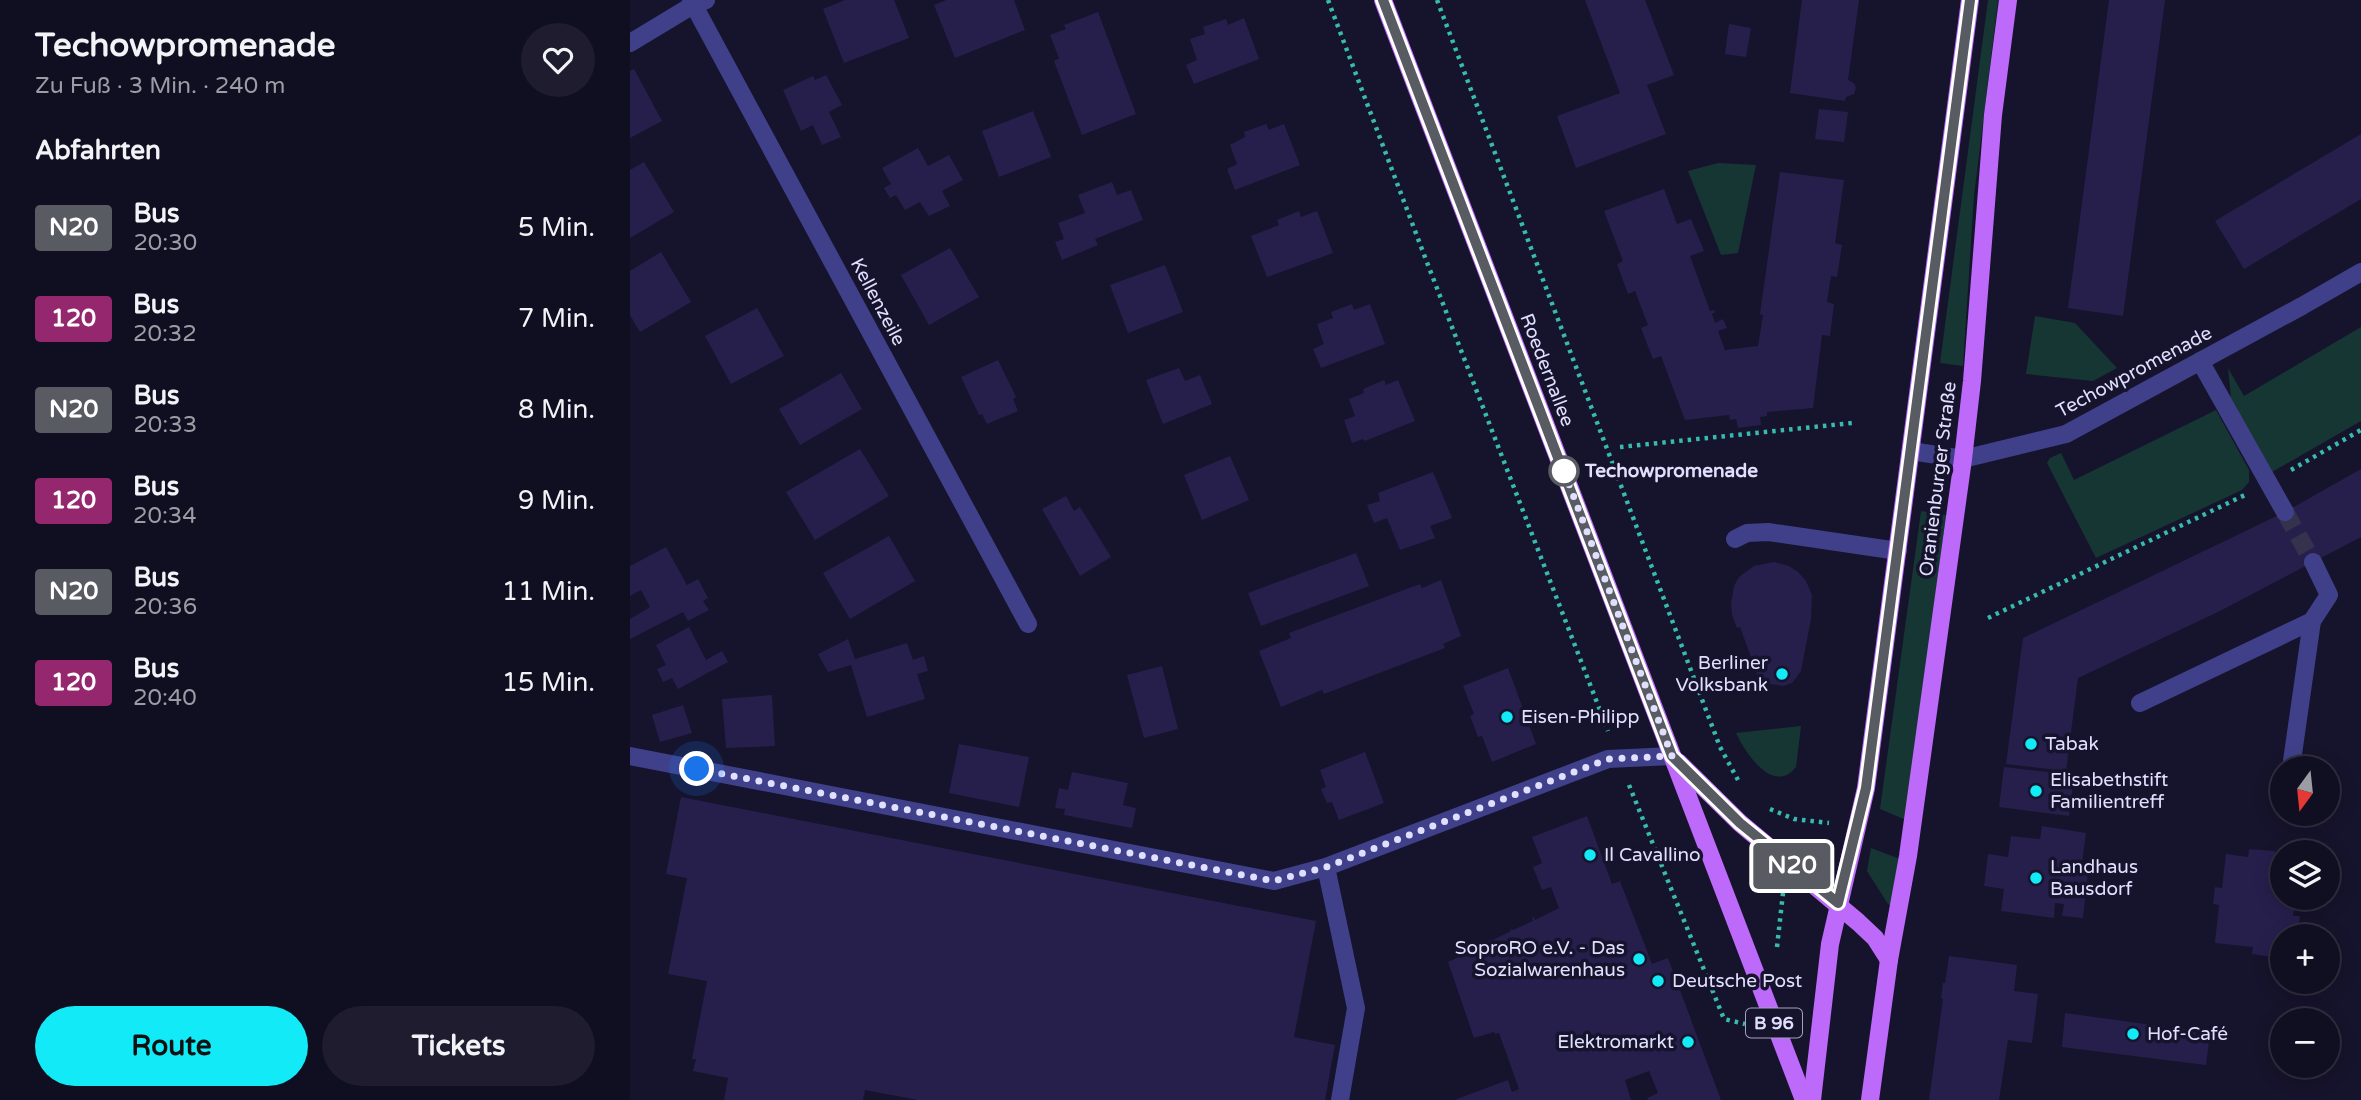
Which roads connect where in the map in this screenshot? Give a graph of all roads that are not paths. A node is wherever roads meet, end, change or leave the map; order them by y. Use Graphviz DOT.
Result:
graph roads {
  1 [pos="1383,0"];
  2 [pos="1970,0"];
  3 [pos="2008,0"];
  4 [pos="697,2"];
  5 [pos="630,43"];
  6 [pos="2361,272"];
  7 [pos="2200,361"];
  8 [pos="1911,451"];
  9 [pos="1963,459"];
  10 [pos="2285,512"];
  11 [pos="1735,539"];
  12 [pos="1898,551"];
  13 [pos="2313,562"];
  14 [pos="2312,621"];
  15 [pos="1028,624"];
  16 [pos="2140,702"];
  17 [pos="630,756"];
  18 [pos="1672,756"];
  19 [pos="2293,756"];
  20 [pos="1326,867"];
  21 [pos="1838,903"];
  22 [pos="1889,960"];
  23 [pos="1340,1100"];
  24 [pos="1804,1100"];
  25 [pos="1812,1100"];
  26 [pos="1870,1100"];
  1 -- 18 [label="main road, Roedernallee / B 96"];
  2 -- 8 [label="main road, Oranienburger Straße"];
  3 -- 9 [label="main road, Oranienburger Straße"];
  4 -- 5 [label="street"];
  4 -- 15 [label="street, Kellenzeile"];
  6 -- 7 [label="street, Techowpromenade"];
  7 -- 9 [label="street, Techowpromenade"];
  7 -- 10 [label="street"];
  8 -- 9 [label="street, Techowpromenade"];
  8 -- 12 [label="main road, Oranienburger Straße"];
  9 -- 22 [label="main road, Oranienburger Straße"];
  11 -- 12 [label="street"];
  12 -- 21 [label="main road, Oranienburger Straße"];
  13 -- 14 [label="street"];
  14 -- 16 [label="street"];
  14 -- 19 [label="street"];
  17 -- 20 [label="street"];
  18 -- 20 [label="street"];
  18 -- 21 [label="main road, Roedernallee / B 96"];
  18 -- 24 [label="main road, Roedernallee / B 96"];
  20 -- 23 [label="street"];
  21 -- 22 [label="main road, B 96"];
  21 -- 25 [label="main road, Oranienburger Straße"];
  22 -- 26 [label="main road, Oranienburger Straße"];
}
